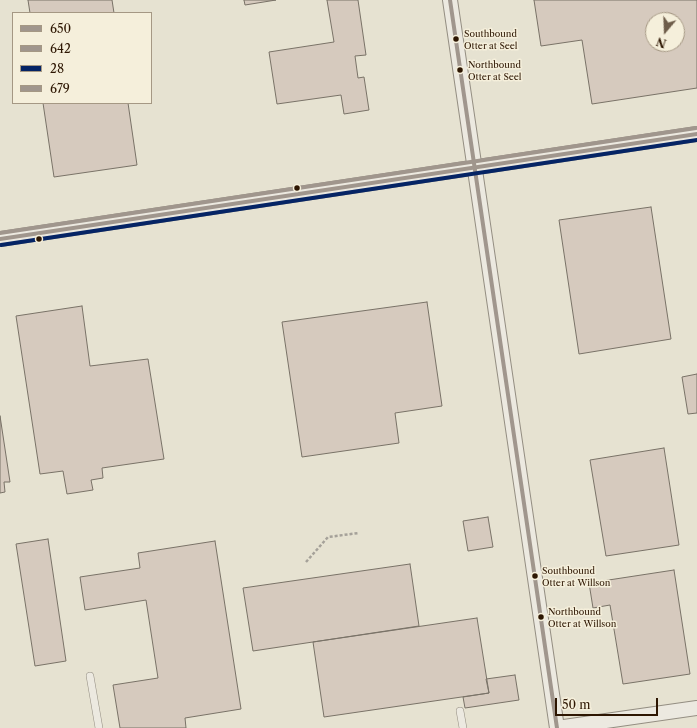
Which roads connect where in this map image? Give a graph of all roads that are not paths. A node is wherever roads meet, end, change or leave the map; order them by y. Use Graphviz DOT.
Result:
graph roads {
  1 [pos="450,0"];
  2 [pos="697,134"];
  3 [pos="474,167"];
  4 [pos="0,239"];
  5 [pos="90,676"];
  6 [pos="697,708"];
  7 [pos="460,711"];
  8 [pos="99,728"];
  9 [pos="463,728"];
  10 [pos="557,728"];
  1 -- 3 [label="street"];
  2 -- 3 [label="street"];
  3 -- 4 [label="street"];
  3 -- 10 [label="street"];
  5 -- 8 [label="lane"];
  6 -- 10 [label="street"];
  7 -- 9 [label="lane"];
}
